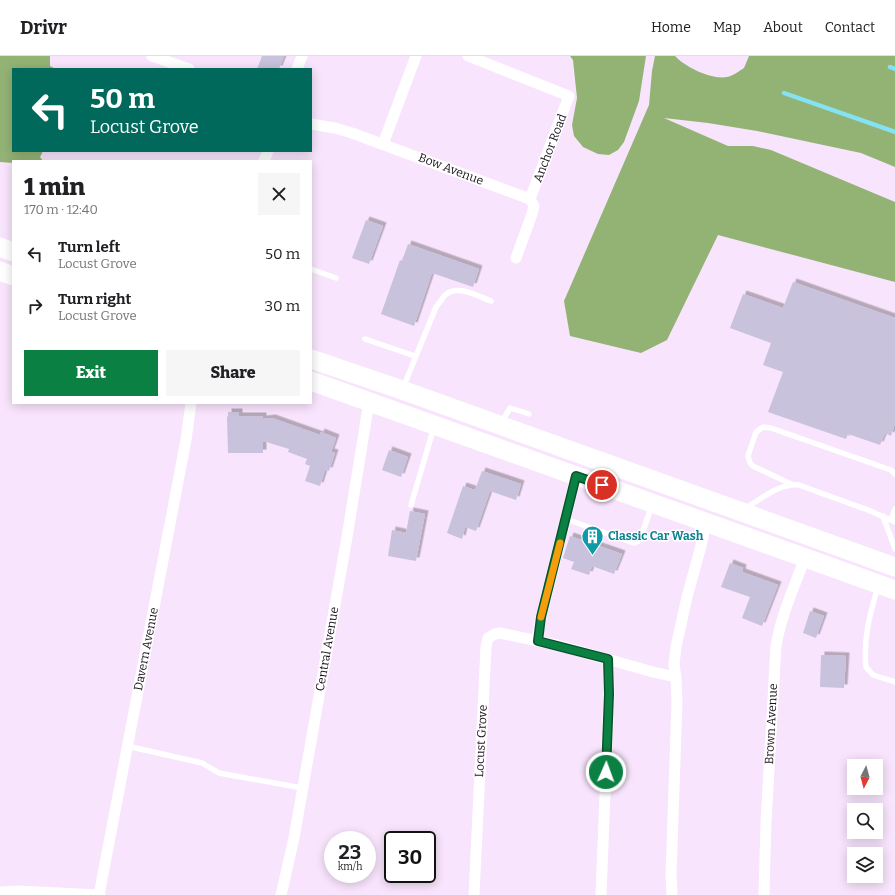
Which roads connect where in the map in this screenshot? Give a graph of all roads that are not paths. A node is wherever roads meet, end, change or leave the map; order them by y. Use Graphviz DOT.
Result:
graph roads {
  1 [pos="152,56"];
  2 [pos="302,56"];
  3 [pos="416,56"];
  4 [pos="468,56"];
  5 [pos="186,68"];
  6 [pos="297,68"];
  7 [pos="312,124"];
  8 [pos="383,144"];
  9 [pos="530,199"];
  10 [pos="0,248"];
  11 [pos="12,252"];
  12 [pos="516,258"];
  13 [pos="312,269"];
  14 [pos="0,271"];
  15 [pos="12,276"];
  16 [pos="336,278"];
  17 [pos="491,301"];
  18 [pos="365,339"];
  19 [pos="415,356"];
  20 [pos="312,359"];
  21 [pos="312,381"];
  22 [pos="402,390"];
  23 [pos="369,402"];
  24 [pos="191,404"];
  25 [pos="529,414"];
  26 [pos="435,425"];
  27 [pos="500,425"];
  28 [pos="895,474"];
  29 [pos="576,476"];
  30 [pos="792,484"];
  31 [pos="652,503"];
  32 [pos="411,505"];
  33 [pos="895,509"];
  34 [pos="740,511"];
  35 [pos="883,516"];
  36 [pos="566,519"];
  37 [pos="893,521"];
  38 [pos="706,523"];
  39 [pos="895,549"];
  40 [pos="805,558"];
  41 [pos="895,567"];
  42 [pos="887,587"];
  43 [pos="538,641"];
  44 [pos="608,659"];
  45 [pos="676,677"];
  46 [pos="895,682"];
  47 [pos="127,746"];
  48 [pos="302,788"];
  49 [pos="0,892"];
  50 [pos="100,895"];
  51 [pos="281,895"];
  52 [pos="474,895"];
  53 [pos="601,895"];
  54 [pos="672,895"];
  55 [pos="764,895"];
  1 -- 5 [label="street"];
  2 -- 6 [label="street"];
  3 -- 8 [label="street"];
  4 -- 9 [label="street, Anchor Road"];
  7 -- 8 [label="street, Bow Avenue"];
  8 -- 9 [label="street, Bow Avenue"];
  9 -- 12 [label="street"];
  10 -- 11 [label="highway"];
  13 -- 16 [label="lane"];
  14 -- 15 [label="highway"];
  17 -- 19 [label="lane"];
  18 -- 19 [label="lane"];
  19 -- 22 [label="lane"];
  20 -- 22 [label="highway"];
  21 -- 23 [label="highway"];
  22 -- 27 [label="highway"];
  23 -- 26 [label="highway"];
  23 -- 48 [label="street, Central Avenue"];
  24 -- 47 [label="street, Davern Avenue"];
  25 -- 27 [label="lane"];
  26 -- 29 [label="highway"];
  26 -- 32 [label="lane"];
  27 -- 34 [label="highway"];
  28 -- 30 [label="lane"];
  29 -- 31 [label="highway"];
  29 -- 36 [label="street"];
  30 -- 34 [label="lane"];
  30 -- 35 [label="lane"];
  31 -- 36 [label="lane"];
  31 -- 38 [label="highway"];
  33 -- 37 [label="lane"];
  34 -- 41 [label="highway"];
  35 -- 37 [label="lane"];
  35 -- 39 [label="lane"];
  36 -- 43 [label="street"];
  38 -- 40 [label="highway"];
  38 -- 45 [label="street"];
  40 -- 42 [label="highway"];
  40 -- 55 [label="street, Brown Avenue"];
  42 -- 46 [label="lane"];
  43 -- 44 [label="street, Locust Grove"];
  43 -- 52 [label="street, Locust Grove"];
  44 -- 45 [label="street, Locust Grove"];
  44 -- 53 [label="street"];
  45 -- 54 [label="street"];
  47 -- 48 [label="lane"];
  47 -- 50 [label="street, Davern Avenue"];
  48 -- 51 [label="street, Central Avenue"];
  49 -- 50 [label="street"];
}
